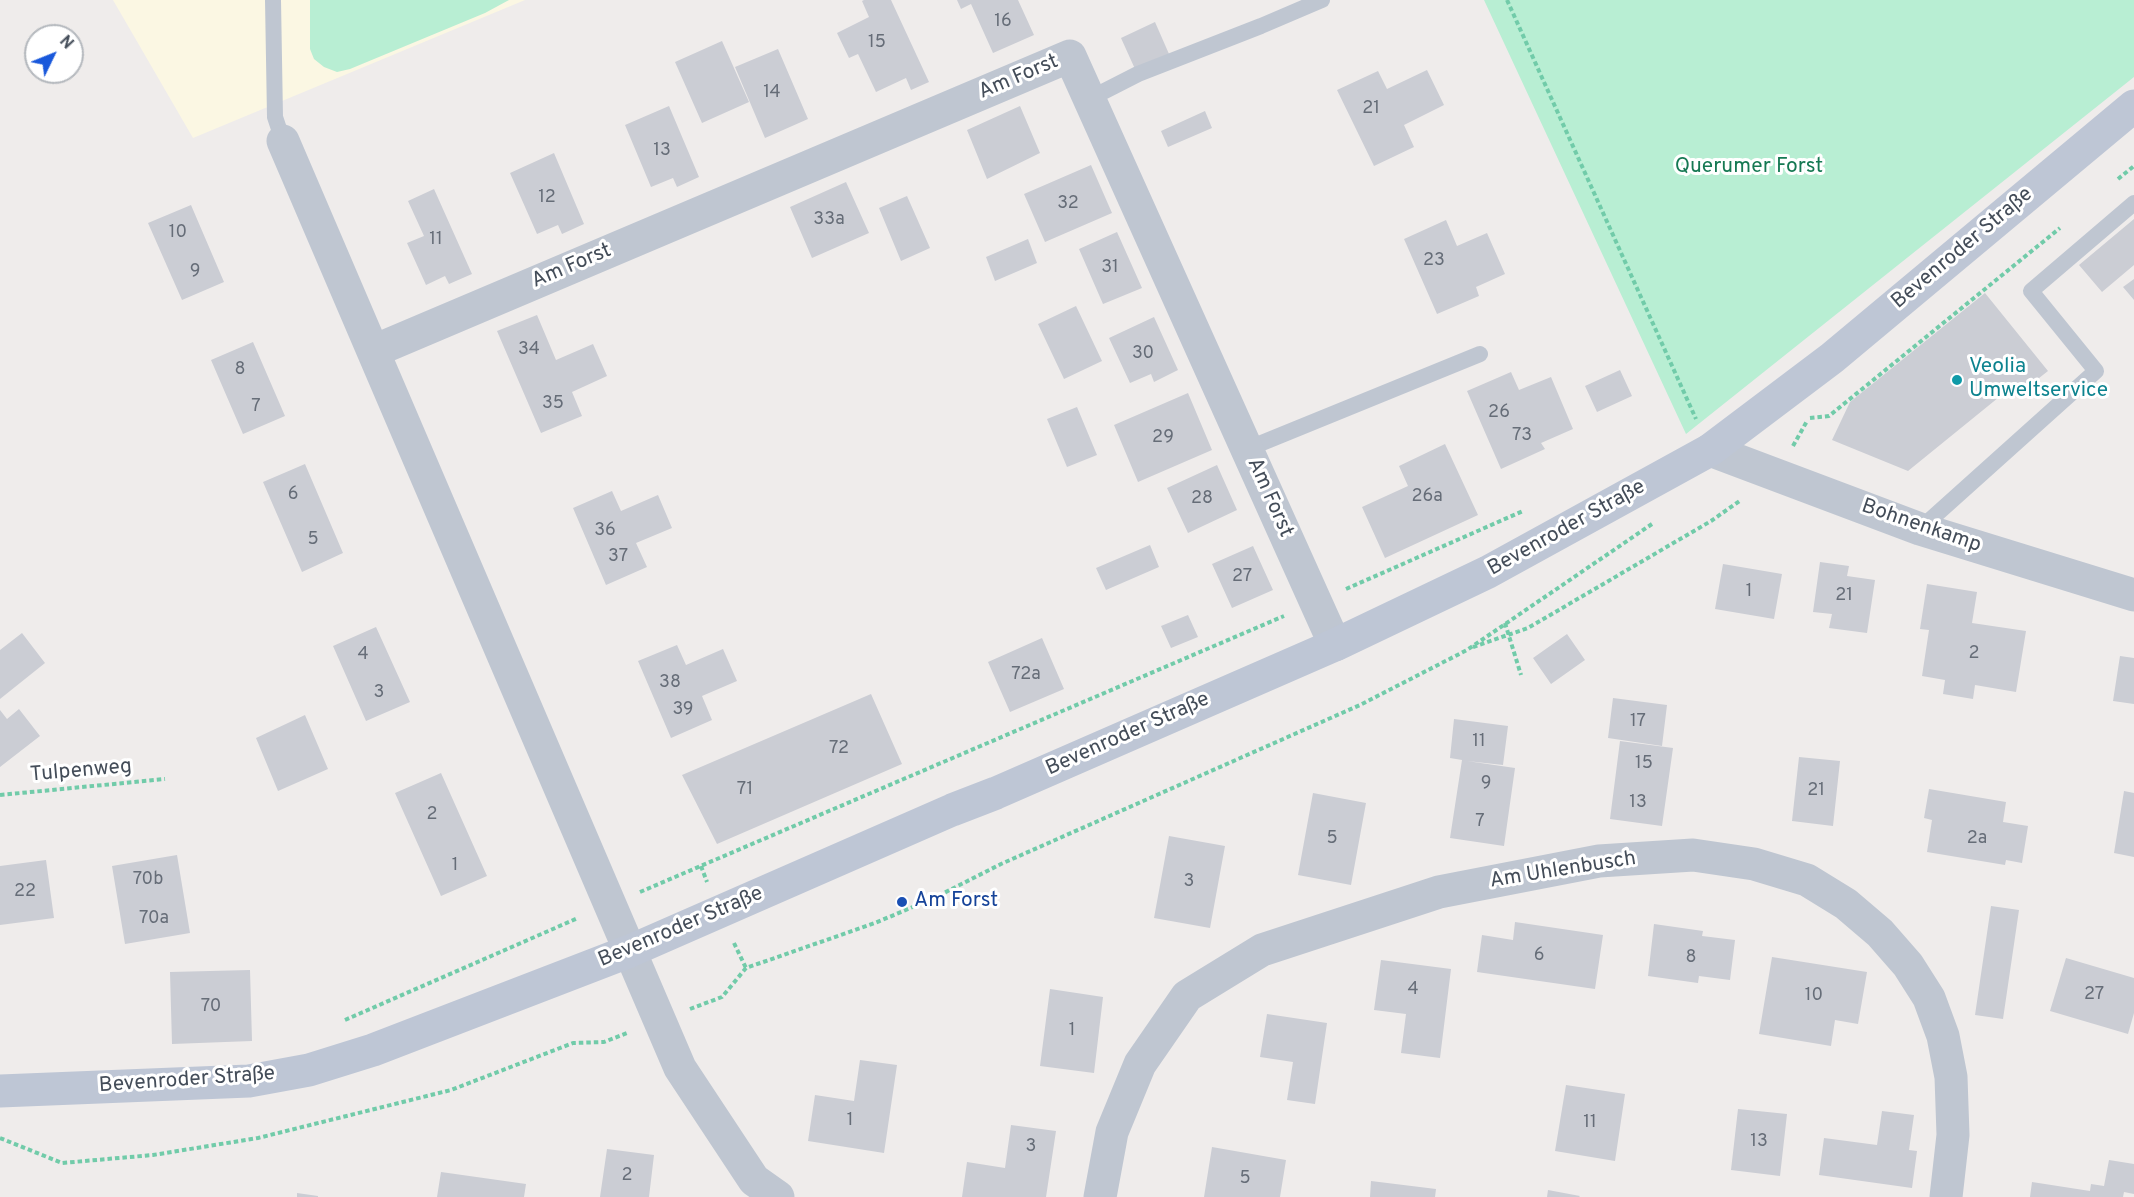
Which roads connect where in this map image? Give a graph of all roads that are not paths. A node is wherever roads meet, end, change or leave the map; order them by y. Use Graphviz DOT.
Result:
graph roads {
  1 [pos="273,0"];
  2 [pos="1322,0"];
  3 [pos="1089,99"];
  4 [pos="2134,106"];
  5 [pos="283,141"];
  6 [pos="2134,202"];
  7 [pos="374,351"];
  8 [pos="1480,354"];
  9 [pos="1246,448"];
  10 [pos="1710,450"];
  11 [pos="1920,529"];
  12 [pos="2134,595"];
  13 [pos="1335,645"];
  14 [pos="630,951"];
  15 [pos="0,1091"];
  16 [pos="757,1191"];
  17 [pos="1100,1197"];
  18 [pos="1946,1197"];
  1 -- 5 [label="lane"];
  2 -- 3 [label="lane"];
  3 -- 7 [label="street, Am Forst"];
  3 -- 9 [label="street, Am Forst"];
  4 -- 10 [label="main road, Bevenroder Straße"];
  5 -- 7 [label="street"];
  6 -- 11 [label="lane"];
  7 -- 14 [label="street"];
  8 -- 9 [label="lane"];
  9 -- 13 [label="street, Am Forst"];
  10 -- 11 [label="street, Bohnenkamp"];
  10 -- 13 [label="main road, Bevenroder Straße"];
  11 -- 12 [label="street, Bohnenkamp"];
  13 -- 14 [label="main road, Bevenroder Straße"];
  14 -- 15 [label="main road, Bevenroder Straße"];
  14 -- 16 [label="street"];
  17 -- 18 [label="street, Am Uhlenbusch"];
}
